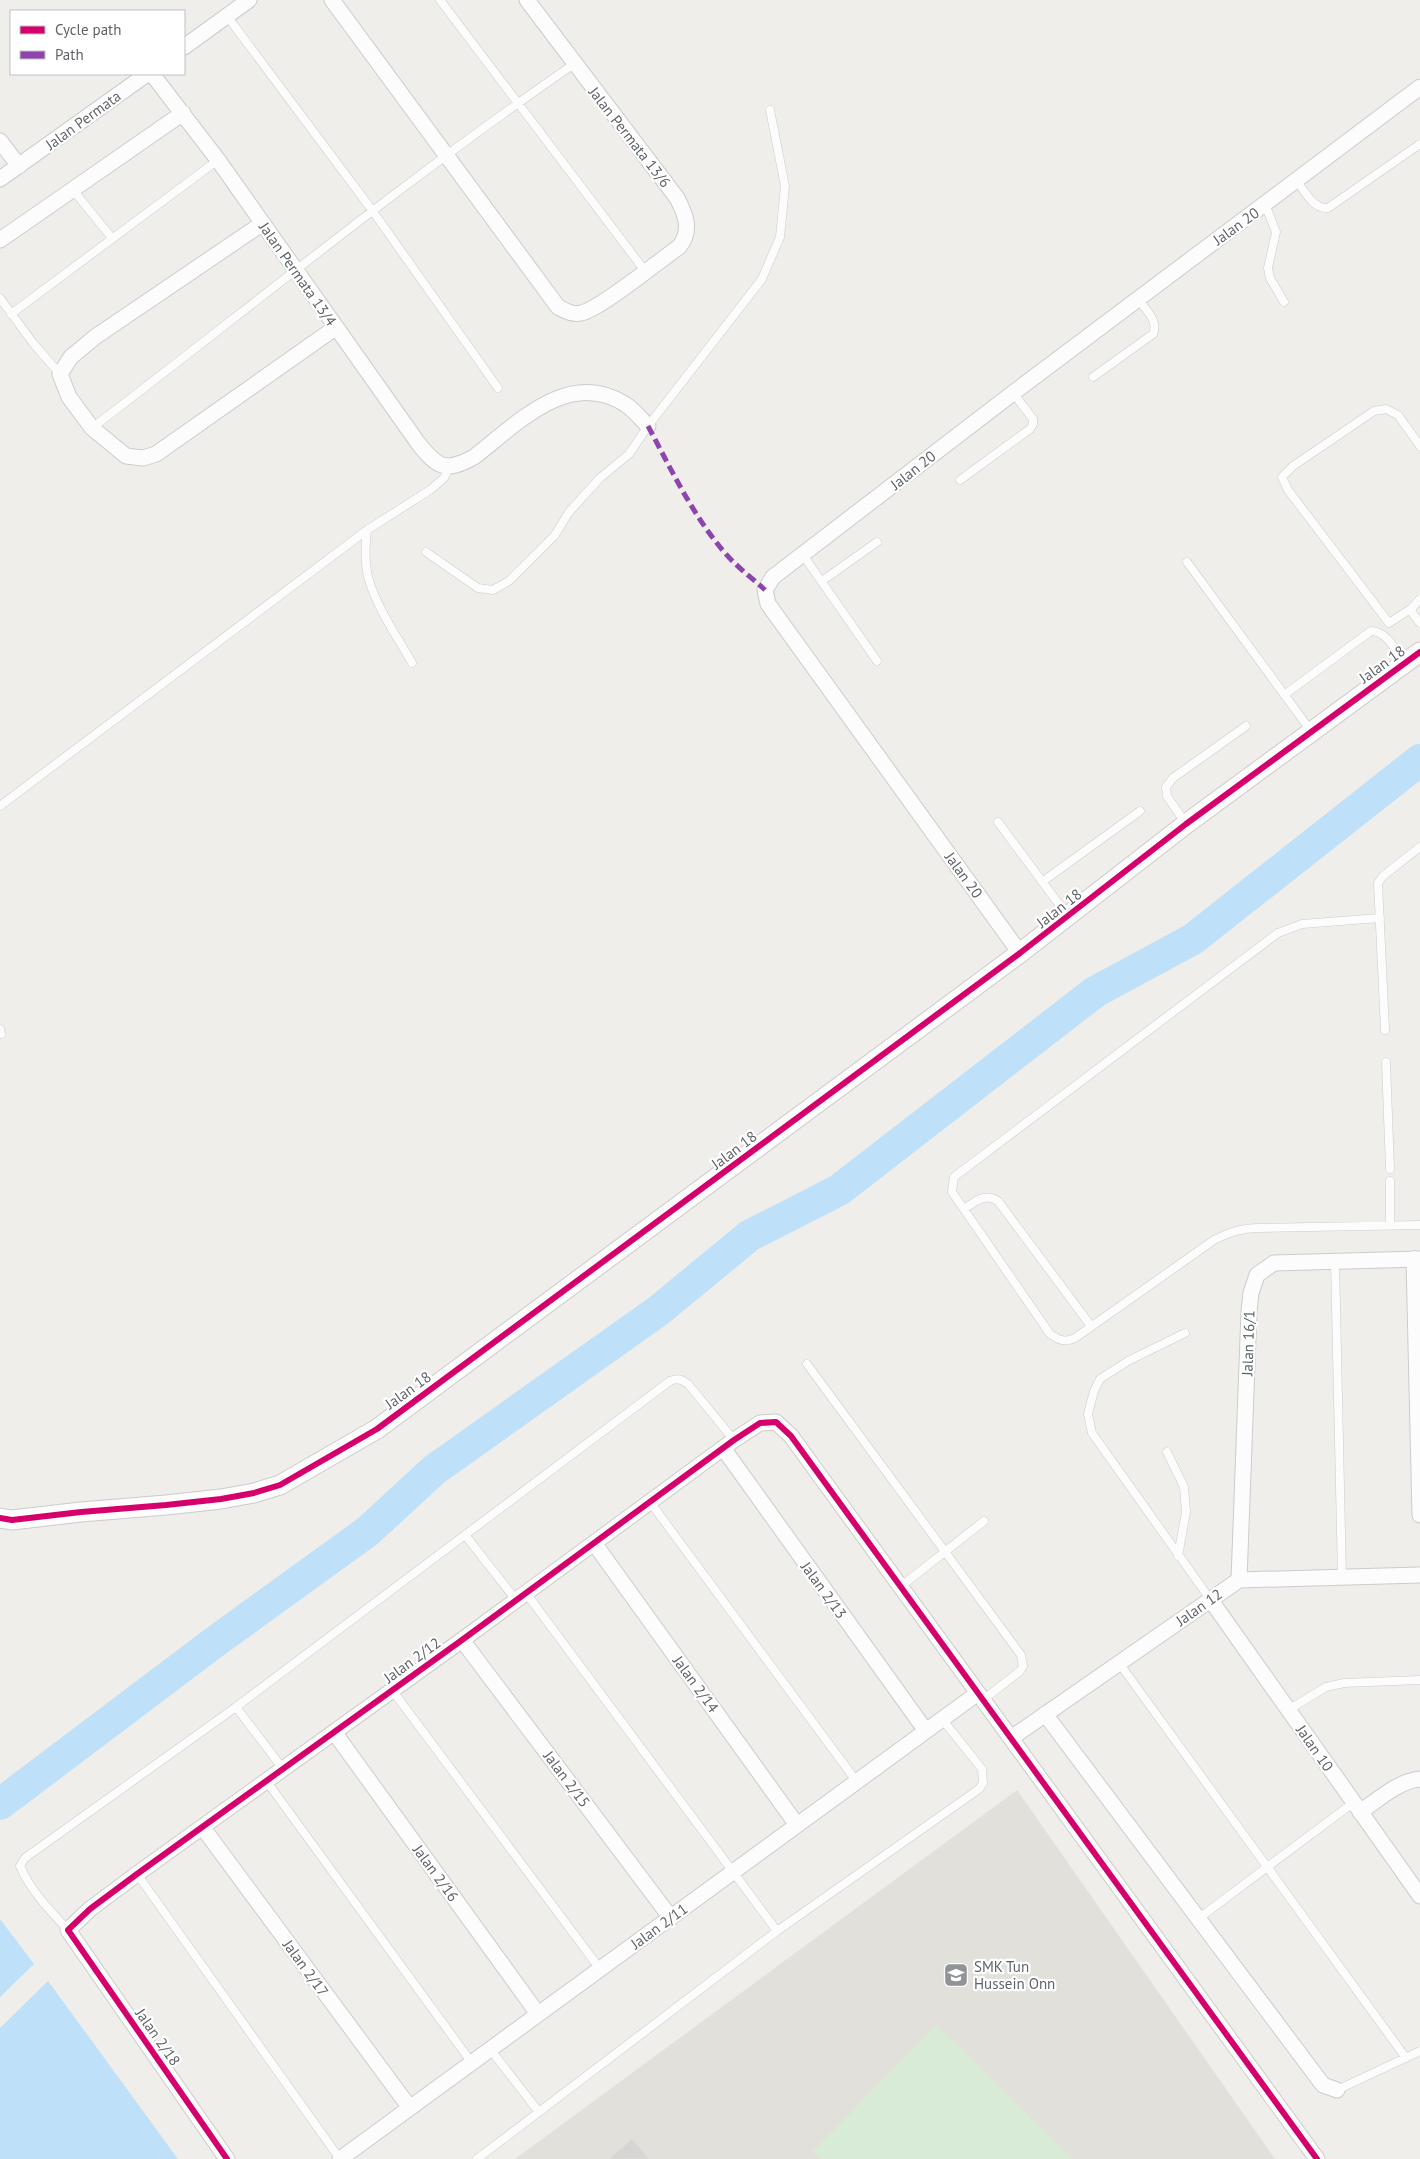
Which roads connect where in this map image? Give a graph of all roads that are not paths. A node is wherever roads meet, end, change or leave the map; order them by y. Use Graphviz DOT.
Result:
graph roads {
  1 [pos="249,0"];
  2 [pos="332,0"];
  3 [pos="440,0"];
  4 [pos="527,0"];
  5 [pos="227,16"];
  6 [pos="185,46"];
  7 [pos="574,64"];
  8 [pos="146,75"];
  9 [pos="153,75"];
  10 [pos="1420,88"];
  11 [pos="518,102"];
  12 [pos="770,110"];
  13 [pos="183,113"];
  14 [pos="0,141"];
  15 [pos="1420,144"];
  16 [pos="448,155"];
  17 [pos="218,160"];
  18 [pos="19,166"];
  19 [pos="0,180"];
  20 [pos="1297,181"];
  21 [pos="73,190"];
  22 [pos="1266,204"];
  23 [pos="372,210"];
  24 [pos="263,223"];
  25 [pos="112,238"];
  26 [pos="0,240"];
  27 [pos="296,271"];
  28 [pos="645,271"];
  29 [pos="0,298"];
  30 [pos="1138,300"];
  31 [pos="1284,302"];
  32 [pos="11,314"];
  33 [pos="335,328"];
  34 [pos="60,374"];
  35 [pos="1093,377"];
  36 [pos="498,388"];
  37 [pos="1013,393"];
  38 [pos="648,426"];
  39 [pos="92,428"];
  40 [pos="1420,446"];
  41 [pos="449,468"];
  42 [pos="960,480"];
  43 [pos="367,530"];
  44 [pos="877,542"];
  45 [pos="426,552"];
  46 [pos="803,556"];
  47 [pos="1187,562"];
  48 [pos="822,581"];
  49 [pos="1420,599"];
  50 [pos="1412,608"];
  51 [pos="1420,623"];
  52 [pos="1420,652"];
  53 [pos="877,661"];
  54 [pos="412,663"];
  55 [pos="1404,663"];
  56 [pos="1284,695"];
  57 [pos="1246,726"];
  58 [pos="1311,731"];
  59 [pos="0,806"];
  60 [pos="1140,810"];
  61 [pos="998,822"];
  62 [pos="1186,824"];
  63 [pos="1420,848"];
  64 [pos="1042,882"];
  65 [pos="1068,917"];
  66 [pos="1380,918"];
  67 [pos="1020,953"];
  68 [pos="0,1029"];
  69 [pos="1385,1030"];
  70 [pos="1,1034"];
  71 [pos="1386,1062"];
  72 [pos="1390,1169"];
  73 [pos="1390,1181"];
  74 [pos="964,1209"];
  75 [pos="1420,1225"];
  76 [pos="1390,1226"];
  77 [pos="1417,1259"];
  78 [pos="1335,1262"];
  79 [pos="1091,1326"];
  80 [pos="1185,1333"];
  81 [pos="807,1364"];
  82 [pos="728,1444"];
  83 [pos="1167,1452"];
  84 [pos="650,1502"];
  85 [pos="1420,1515"];
  86 [pos="0,1518"];
  87 [pos="984,1521"];
  88 [pos="466,1535"];
  89 [pos="594,1543"];
  90 [pos="945,1552"];
  91 [pos="1178,1556"];
  92 [pos="1420,1575"];
  93 [pos="1342,1577"];
  94 [pos="1239,1580"];
  95 [pos="900,1587"];
  96 [pos="521,1596"];
  97 [pos="1210,1599"];
  98 [pos="462,1640"];
  99 [pos="1119,1663"];
  100 [pos="1420,1680"];
  101 [pos="392,1690"];
  102 [pos="980,1697"];
  103 [pos="236,1707"];
  104 [pos="1288,1710"];
  105 [pos="1045,1714"];
  106 [pos="942,1719"];
  107 [pos="926,1731"];
  108 [pos="334,1732"];
  109 [pos="1011,1738"];
  110 [pos="283,1769"];
  111 [pos="1420,1779"];
  112 [pos="267,1782"];
  113 [pos="857,1782"];
  114 [pos="1357,1807"];
  115 [pos="798,1825"];
  116 [pos="203,1828"];
  117 [pos="1267,1867"];
  118 [pos="733,1872"];
  119 [pos="137,1874"];
  120 [pos="1420,1896"];
  121 [pos="671,1918"];
  122 [pos="1198,1920"];
  123 [pos="68,1930"];
  124 [pos="778,1931"];
  125 [pos="600,1969"];
  126 [pos="538,2014"];
  127 [pos="490,2049"];
  128 [pos="1420,2051"];
  129 [pos="1406,2058"];
  130 [pos="472,2063"];
  131 [pos="1336,2090"];
  132 [pos="410,2108"];
  133 [pos="539,2112"];
  134 [pos="227,2159"];
  135 [pos="340,2159"];
  136 [pos="476,2159"];
  137 [pos="1317,2159"];
  1 -- 5 [label="street"];
  2 -- 16 [label="street, Jalan Permata 13/6"];
  3 -- 11 [label="lane"];
  4 -- 7 [label="street, Jalan Permata 13/6"];
  5 -- 6 [label="street"];
  5 -- 23 [label="lane"];
  7 -- 11 [label="lane"];
  7 -- 28 [label="street, Jalan Permata 13/6"];
  8 -- 18 [label="street, Jalan Permata"];
  9 -- 13 [label="street, Jalan Permata 13/4"];
  10 -- 20 [label="street, Jalan 20"];
  11 -- 16 [label="lane"];
  11 -- 28 [label="lane"];
  12 -- 38 [label="lane"];
  13 -- 17 [label="street, Jalan Permata 13/4"];
  13 -- 21 [label="street"];
  14 -- 18 [label="street"];
  15 -- 20 [label="lane"];
  16 -- 23 [label="lane"];
  16 -- 28 [label="street, Jalan Permata 13/6"];
  17 -- 24 [label="street, Jalan Permata 13/4"];
  17 -- 25 [label="lane"];
  18 -- 19 [label="street, Jalan Permata"];
  20 -- 22 [label="street, Jalan 20"];
  21 -- 25 [label="lane"];
  21 -- 26 [label="street"];
  22 -- 30 [label="street, Jalan 20"];
  22 -- 31 [label="lane"];
  23 -- 27 [label="lane"];
  23 -- 36 [label="lane"];
  24 -- 27 [label="street, Jalan Permata 13/4"];
  24 -- 34 [label="street"];
  25 -- 32 [label="lane"];
  27 -- 33 [label="street, Jalan Permata 13/4"];
  27 -- 39 [label="lane"];
  29 -- 32 [label="lane"];
  30 -- 35 [label="lane"];
  30 -- 37 [label="street, Jalan 20"];
  32 -- 34 [label="lane"];
  33 -- 39 [label="street"];
  33 -- 41 [label="street, Jalan Permata 13/4"];
  34 -- 39 [label="street"];
  37 -- 42 [label="lane"];
  37 -- 46 [label="street, Jalan 20"];
  38 -- 41 [label="street"];
  38 -- 45 [label="lane"];
  40 -- 50 [label="lane"];
  41 -- 43 [label="lane"];
  43 -- 54 [label="lane"];
  43 -- 59 [label="lane"];
  44 -- 48 [label="lane"];
  46 -- 48 [label="lane"];
  46 -- 67 [label="street, Jalan 20"];
  47 -- 56 [label="lane"];
  48 -- 53 [label="lane"];
  49 -- 50 [label="lane"];
  50 -- 51 [label="lane"];
  52 -- 55 [label="street, Jalan 18"];
  55 -- 56 [label="lane"];
  55 -- 58 [label="street, Jalan 18"];
  56 -- 58 [label="lane"];
  57 -- 62 [label="lane"];
  58 -- 62 [label="street, Jalan 18"];
  60 -- 64 [label="lane"];
  61 -- 64 [label="lane"];
  62 -- 65 [label="street, Jalan 18"];
  63 -- 66 [label="lane"];
  64 -- 65 [label="lane"];
  65 -- 67 [label="street, Jalan 18"];
  66 -- 69 [label="lane"];
  66 -- 74 [label="lane"];
  67 -- 86 [label="street, Jalan 18"];
  68 -- 70 [label="lane"];
  71 -- 72 [label="lane"];
  73 -- 76 [label="lane"];
  74 -- 79 [label="lane"];
  74 -- 79 [label="lane"];
  75 -- 76 [label="lane"];
  76 -- 79 [label="lane"];
  77 -- 78 [label="street, Jalan 16/1"];
  77 -- 85 [label="street"];
  78 -- 93 [label="lane"];
  78 -- 94 [label="street, Jalan 16/1"];
  80 -- 91 [label="lane"];
  81 -- 90 [label="lane"];
  82 -- 84 [label="street, Jalan 2/12"];
  82 -- 88 [label="lane"];
  82 -- 95 [label="street, Jalan 2/12"];
  82 -- 107 [label="street, Jalan 2/13"];
  83 -- 91 [label="lane"];
  84 -- 89 [label="street, Jalan 2/12"];
  84 -- 113 [label="lane"];
  87 -- 90 [label="lane"];
  88 -- 96 [label="lane"];
  88 -- 103 [label="lane"];
  89 -- 96 [label="street, Jalan 2/12"];
  89 -- 115 [label="street, Jalan 2/14"];
  90 -- 95 [label="lane"];
  90 -- 102 [label="lane"];
  91 -- 97 [label="lane"];
  92 -- 93 [label="street"];
  93 -- 94 [label="street"];
  94 -- 97 [label="street, Jalan 12"];
  95 -- 102 [label="street"];
  96 -- 98 [label="street, Jalan 2/12"];
  96 -- 118 [label="lane"];
  97 -- 99 [label="street, Jalan 12"];
  97 -- 104 [label="street, Jalan 10"];
  98 -- 101 [label="street, Jalan 2/12"];
  98 -- 121 [label="street, Jalan 2/15"];
  99 -- 105 [label="street, Jalan 12"];
  99 -- 117 [label="lane"];
  100 -- 104 [label="lane"];
  101 -- 108 [label="street, Jalan 2/12"];
  101 -- 125 [label="lane"];
  102 -- 106 [label="street, Jalan 2/11"];
  102 -- 109 [label="street"];
  103 -- 110 [label="lane"];
  103 -- 123 [label="lane"];
  104 -- 114 [label="street, Jalan 10"];
  105 -- 109 [label="street, Jalan 12"];
  105 -- 122 [label="street"];
  106 -- 107 [label="street, Jalan 2/11"];
  106 -- 124 [label="lane"];
  107 -- 113 [label="street, Jalan 2/11"];
  108 -- 110 [label="street, Jalan 2/12"];
  108 -- 126 [label="street, Jalan 2/16"];
  109 -- 137 [label="street"];
  110 -- 112 [label="street, Jalan 2/12"];
  111 -- 114 [label="street"];
  112 -- 116 [label="street, Jalan 2/12"];
  112 -- 130 [label="lane"];
  113 -- 115 [label="street, Jalan 2/11"];
  114 -- 117 [label="lane"];
  114 -- 120 [label="street, Jalan 10"];
  115 -- 118 [label="street, Jalan 2/11"];
  116 -- 119 [label="street, Jalan 2/12"];
  116 -- 132 [label="street, Jalan 2/17"];
  117 -- 122 [label="lane"];
  117 -- 129 [label="lane"];
  118 -- 121 [label="street, Jalan 2/11"];
  118 -- 124 [label="lane"];
  119 -- 123 [label="street, Jalan 2/12"];
  119 -- 135 [label="lane"];
  121 -- 125 [label="street, Jalan 2/11"];
  122 -- 131 [label="street"];
  123 -- 134 [label="street, Jalan 2/18"];
  124 -- 133 [label="lane"];
  125 -- 126 [label="street, Jalan 2/11"];
  126 -- 127 [label="street, Jalan 2/11"];
  127 -- 130 [label="street, Jalan 2/11"];
  127 -- 133 [label="lane"];
  128 -- 129 [label="lane"];
  129 -- 131 [label="lane"];
  130 -- 132 [label="street, Jalan 2/11"];
  132 -- 135 [label="street, Jalan 2/11"];
  133 -- 136 [label="lane"];
}
